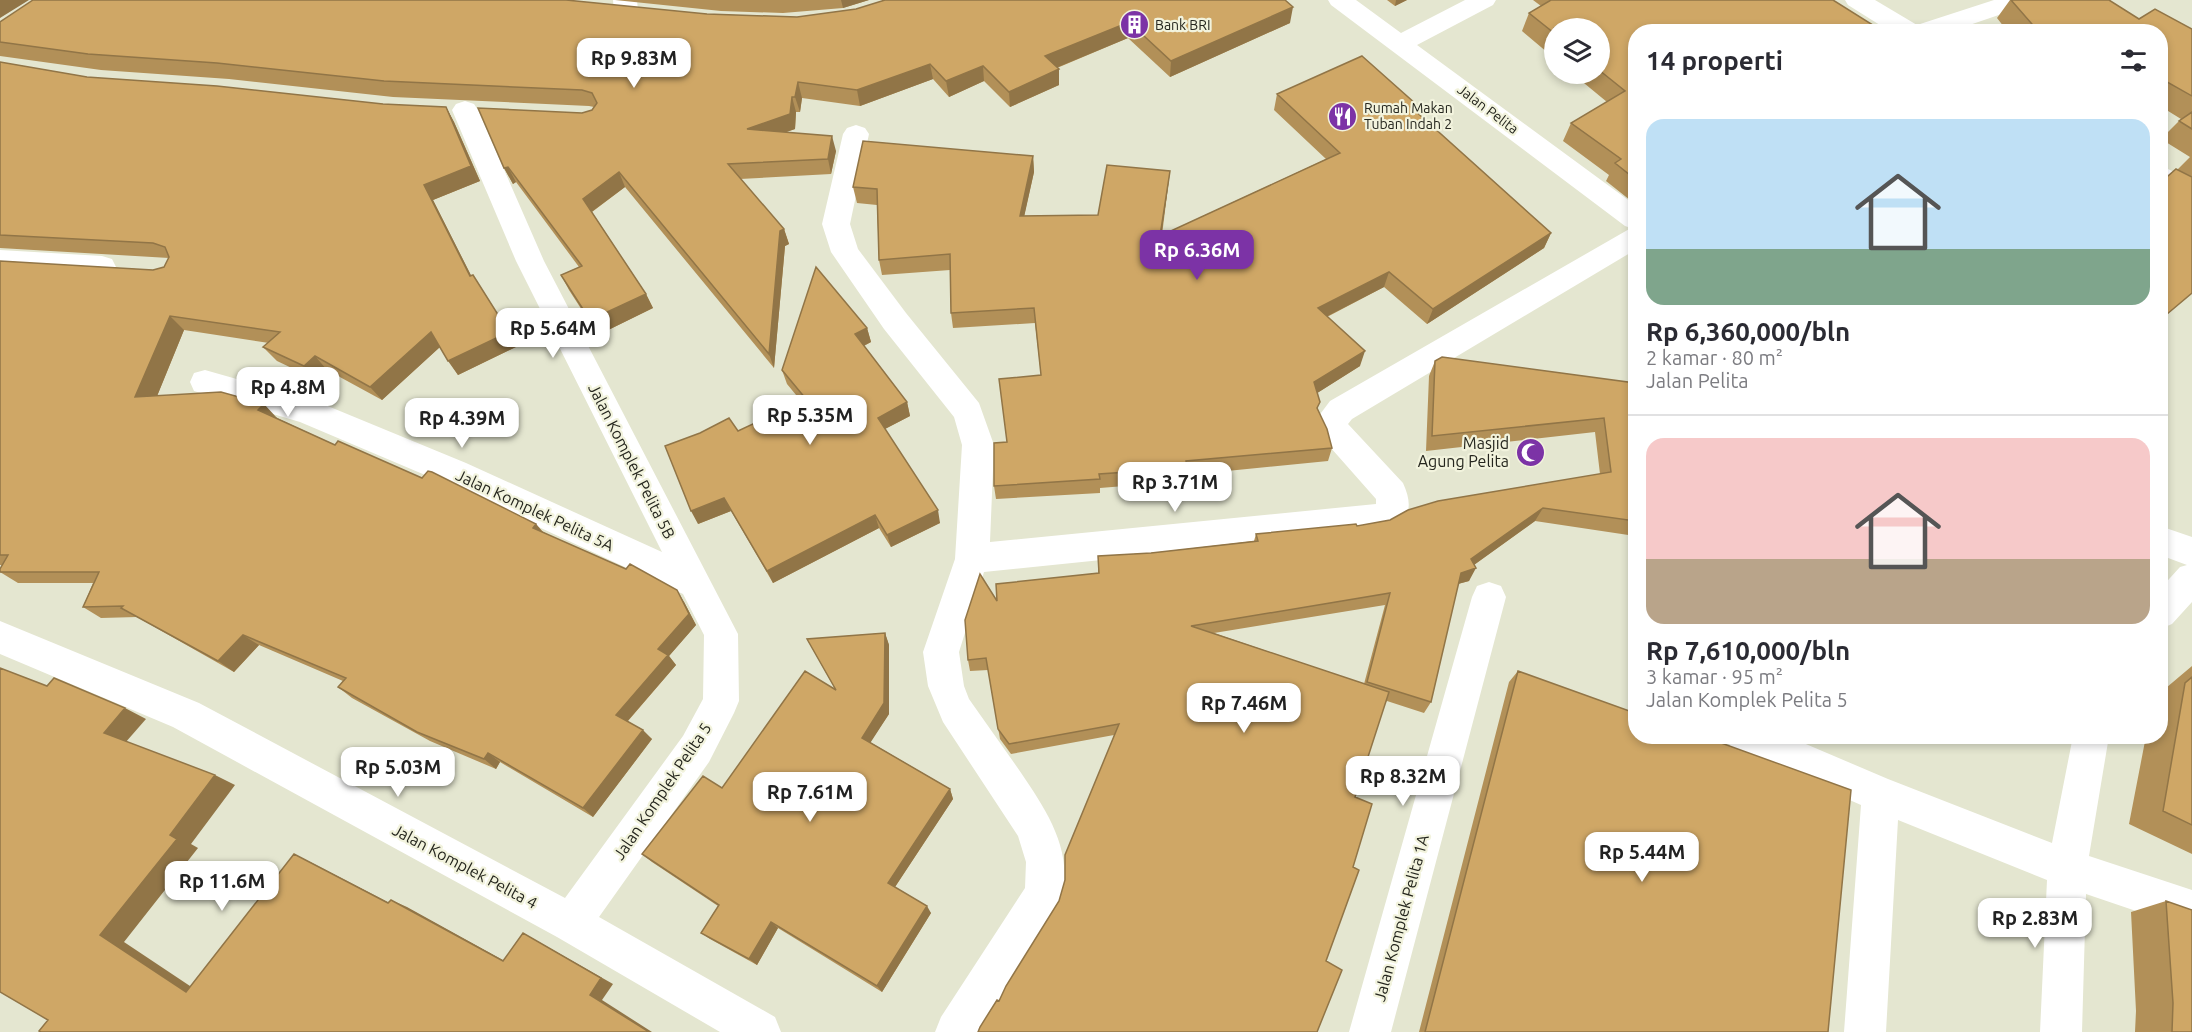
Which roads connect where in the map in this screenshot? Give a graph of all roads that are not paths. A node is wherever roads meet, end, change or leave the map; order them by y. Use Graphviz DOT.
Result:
graph roads {
  1 [pos="1340,0"];
  2 [pos="1484,0"];
  3 [pos="1857,0"];
  4 [pos="2019,0"];
  5 [pos="1897,24"];
  6 [pos="1946,24"];
  7 [pos="1401,43"];
  8 [pos="466,110"];
  9 [pos="855,134"];
  10 [pos="2168,180"];
  11 [pos="2192,193"];
  12 [pos="1628,214"];
  13 [pos="1628,241"];
  14 [pos="0,261"];
  15 [pos="131,268"];
  16 [pos="205,382"];
  17 [pos="2168,543"];
  18 [pos="2192,552"];
  19 [pos="972,560"];
  20 [pos="2192,578"];
  21 [pos="694,583"];
  22 [pos="1489,597"];
  23 [pos="2168,604"];
  24 [pos="0,637"];
  25 [pos="1763,744"];
  26 [pos="2090,744"];
  27 [pos="1881,795"];
  28 [pos="2067,868"];
  29 [pos="2192,910"];
  30 [pos="571,923"];
  31 [pos="759,1032"];
  32 [pos="956,1032"];
  33 [pos="1370,1032"];
  34 [pos="1865,1032"];
  35 [pos="2061,1032"];
  1 -- 7 [label="street, Jalan Pelita"];
  2 -- 7 [label="street"];
  3 -- 5 [label="street"];
  4 -- 6 [label="street"];
  7 -- 12 [label="street, Jalan Pelita"];
  8 -- 21 [label="street, Jalan Komplek Pelita 5B"];
  9 -- 19 [label="street"];
  10 -- 11 [label="street"];
  13 -- 19 [label="street"];
  14 -- 15 [label="street"];
  16 -- 21 [label="street, Jalan Komplek Pelita 5A"];
  17 -- 18 [label="street"];
  19 -- 32 [label="street"];
  20 -- 23 [label="street"];
  21 -- 30 [label="street, Jalan Komplek Pelita 5"];
  22 -- 33 [label="street, Jalan Komplek Pelita 1A"];
  24 -- 30 [label="street, Jalan Komplek Pelita 4"];
  25 -- 27 [label="street"];
  26 -- 28 [label="street"];
  27 -- 28 [label="street"];
  27 -- 34 [label="street"];
  28 -- 29 [label="street"];
  28 -- 35 [label="street"];
  30 -- 31 [label="street, Jalan Komplek Pelita 4"];
}
